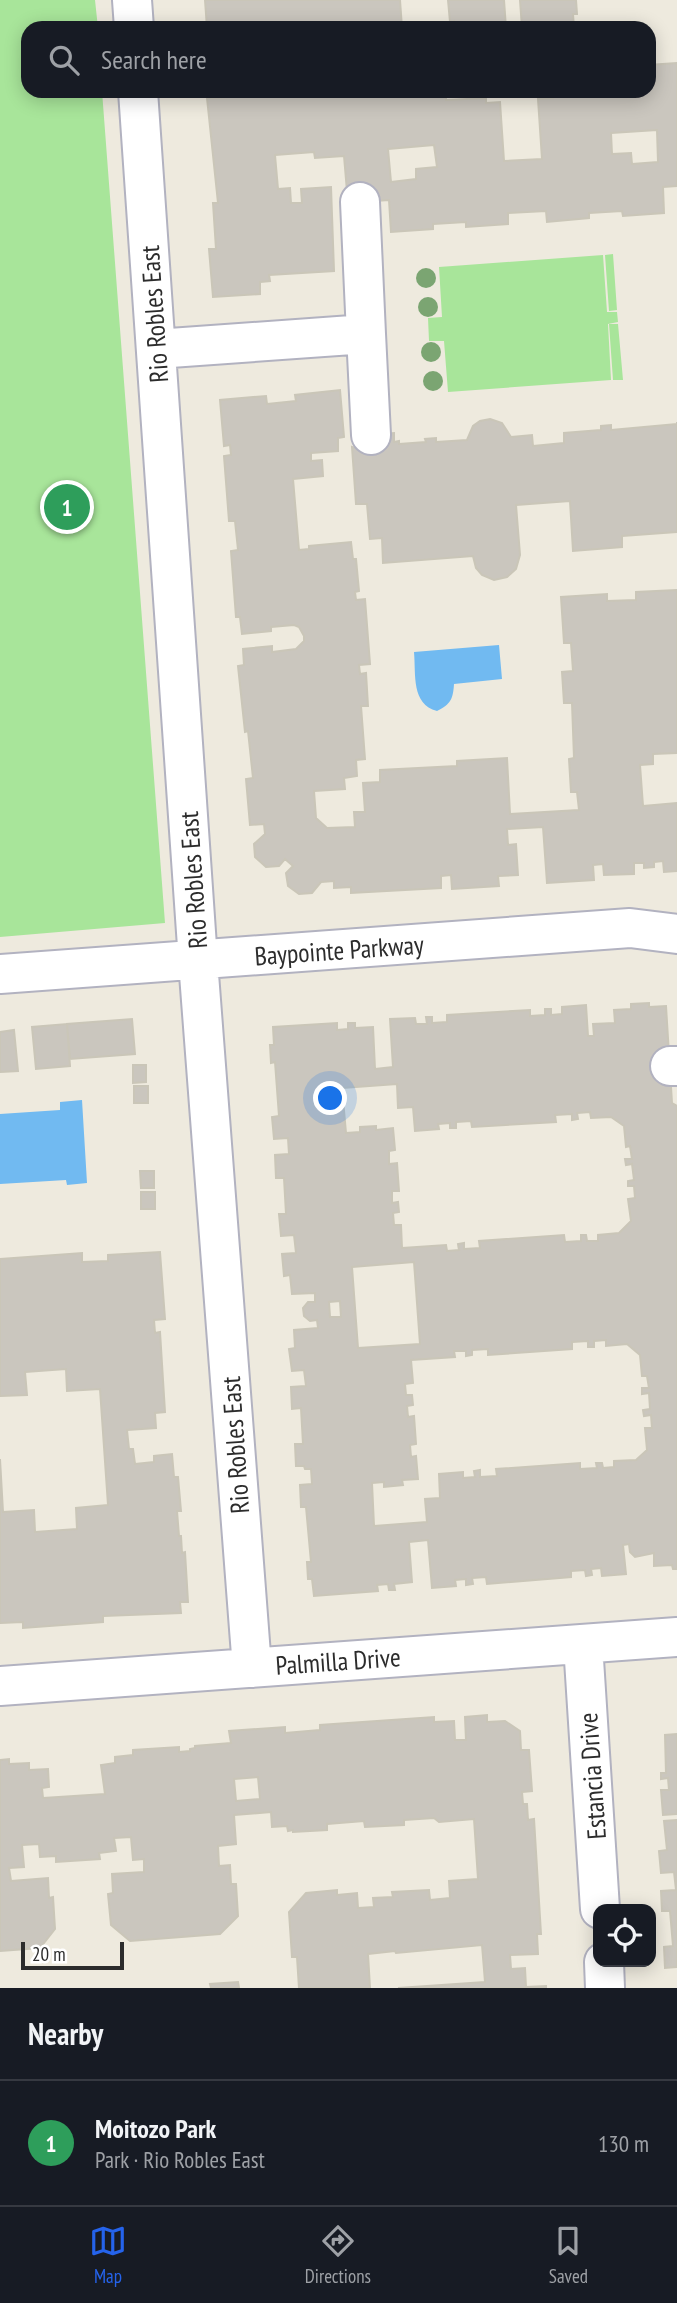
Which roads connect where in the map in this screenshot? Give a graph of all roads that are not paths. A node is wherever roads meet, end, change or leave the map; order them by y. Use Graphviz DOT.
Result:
graph roads {
  1 [pos="132,0"];
  2 [pos="134,21"];
  3 [pos="138,98"];
  4 [pos="360,202"];
  5 [pos="366,334"];
  6 [pos="156,349"];
  7 [pos="371,435"];
  8 [pos="677,934"];
  9 [pos="198,961"];
  10 [pos="0,974"];
  11 [pos="677,1637"];
  12 [pos="583,1644"];
  13 [pos="253,1668"];
  14 [pos="0,1686"];
  15 [pos="600,1904"];
  16 [pos="604,1967"];
  17 [pos="606,1988"];
  1 -- 2 [label="street"];
  3 -- 6 [label="street, Rio Robles East"];
  4 -- 5 [label="street"];
  5 -- 6 [label="street"];
  5 -- 7 [label="street"];
  6 -- 9 [label="street, Rio Robles East"];
  8 -- 9 [label="street, Baypointe Parkway"];
  9 -- 10 [label="street, Baypointe Parkway"];
  9 -- 13 [label="street, Rio Robles East"];
  11 -- 12 [label="street, Palmilla Drive"];
  12 -- 13 [label="street, Palmilla Drive"];
  12 -- 15 [label="street, Estancia Drive"];
  13 -- 14 [label="street, Palmilla Drive"];
  16 -- 17 [label="street"];
}
